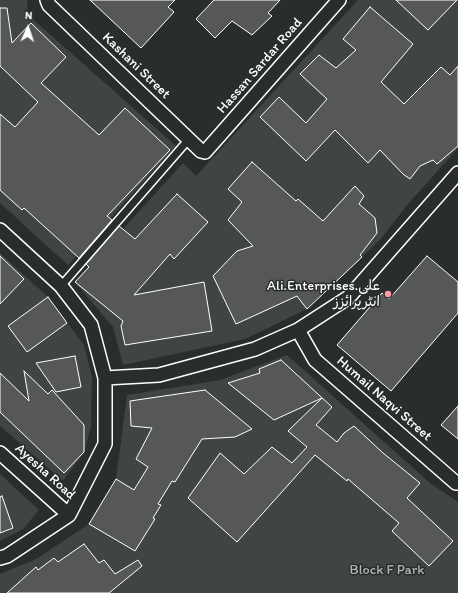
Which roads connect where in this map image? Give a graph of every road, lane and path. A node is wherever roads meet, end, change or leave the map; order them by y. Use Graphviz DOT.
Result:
graph roads {
  1 [pos="47,0"];
  2 [pos="339,0"];
  3 [pos="189,139"];
  4 [pos="205,152"];
  5 [pos="458,173"];
  6 [pos="0,230"];
  7 [pos="61,286"];
  8 [pos="298,330"];
  9 [pos="106,378"];
  10 [pos="0,453"];
  11 [pos="458,483"];
  12 [pos="69,515"];
  13 [pos="0,558"];
  1 -- 3 [label="street, Kashani Street"];
  2 -- 4 [label="street, Hassan Sardar Road"];
  3 -- 4 [label="street, Kashani Street"];
  3 -- 7 [label="lane"];
  5 -- 8 [label="street"];
  6 -- 7 [label="street"];
  7 -- 9 [label="street"];
  8 -- 9 [label="street"];
  8 -- 11 [label="street, Humail Naqvi Street"];
  9 -- 12 [label="street"];
  10 -- 12 [label="street, Ayesha Road"];
  12 -- 13 [label="street"];
}
